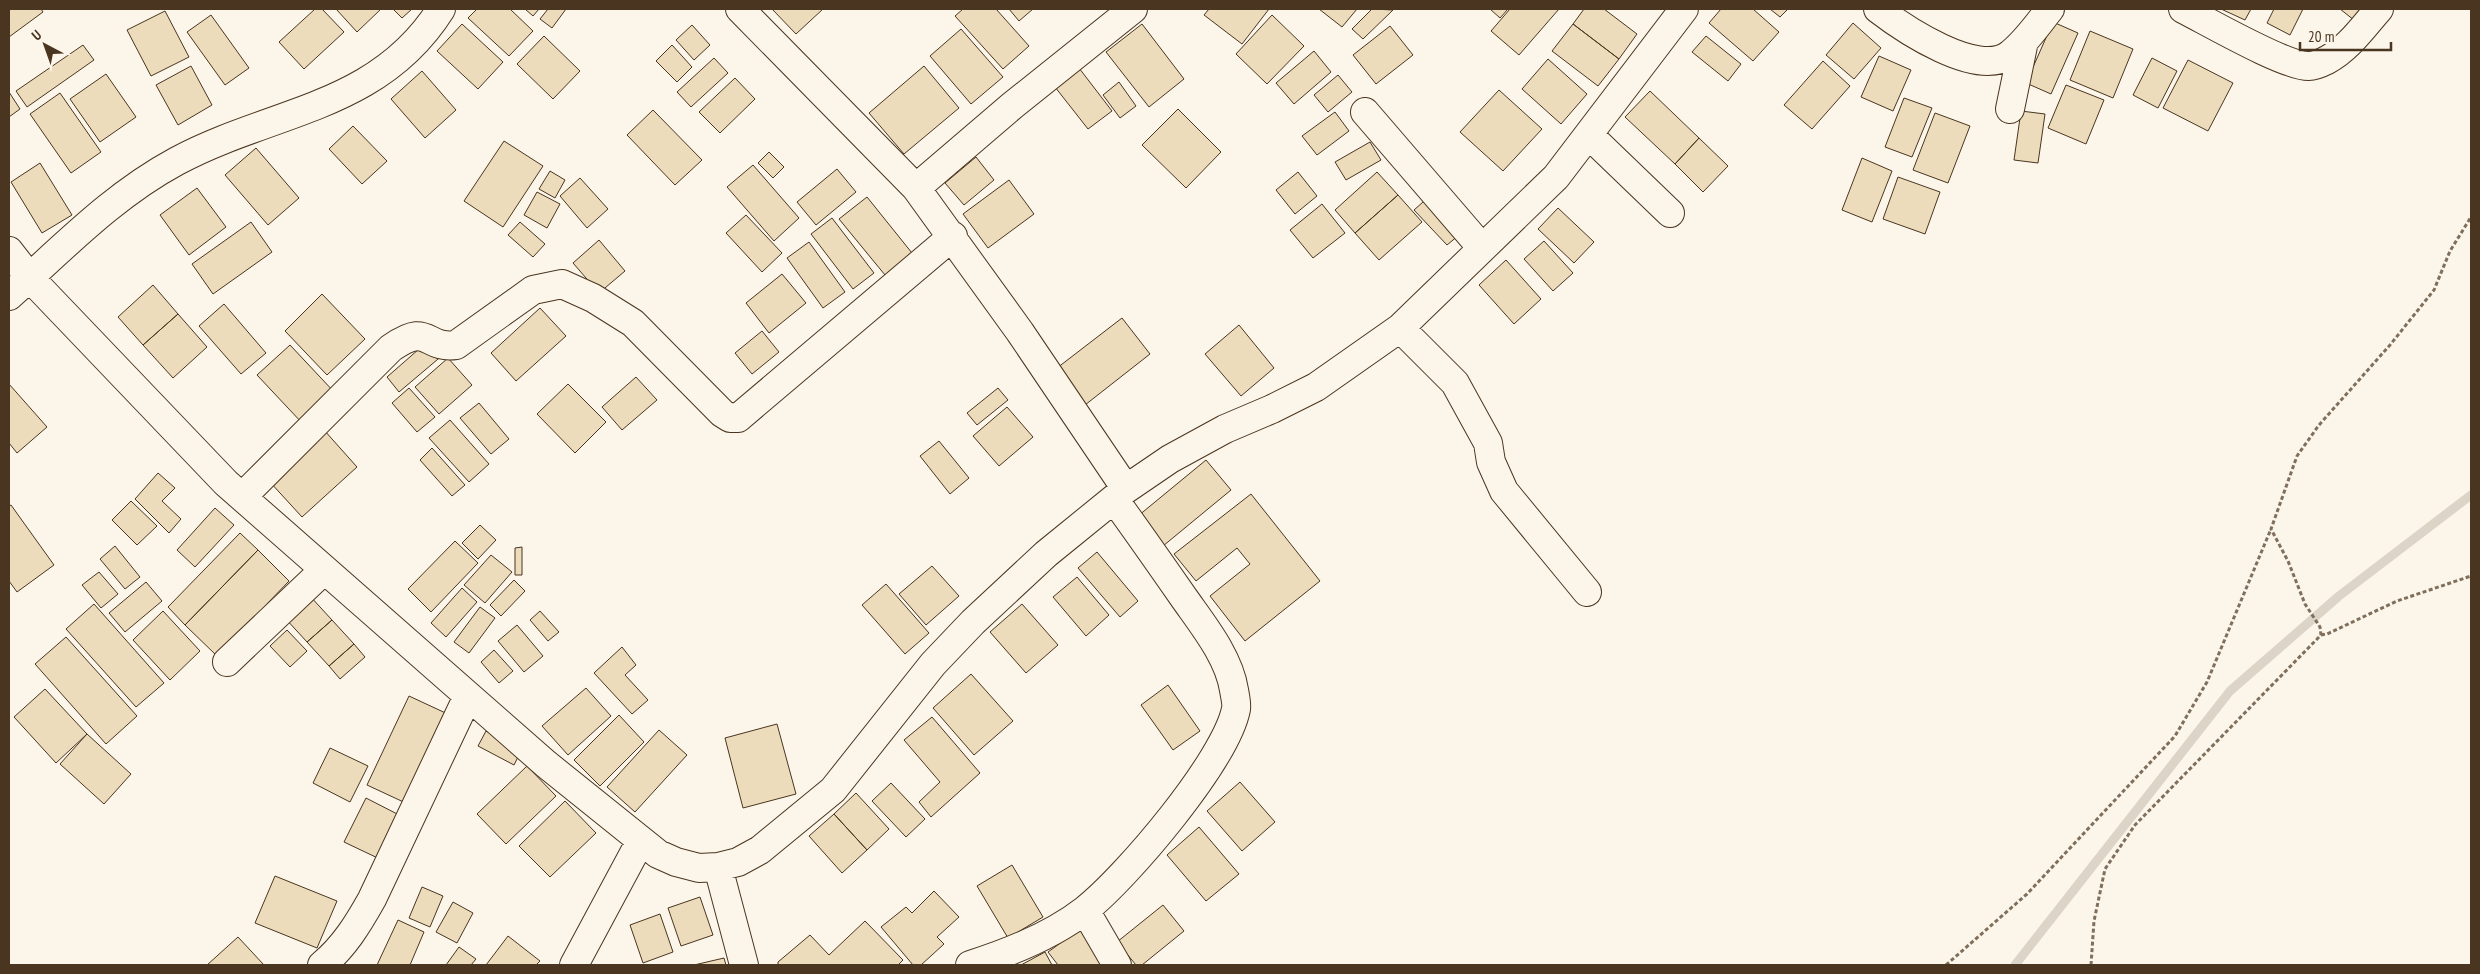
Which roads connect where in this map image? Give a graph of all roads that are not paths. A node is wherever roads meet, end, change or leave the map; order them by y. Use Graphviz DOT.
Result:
graph roads {
  1 [pos="441,9"];
  2 [pos="740,9"];
  3 [pos="1133,9"];
  4 [pos="1878,9"];
  5 [pos="2050,9"];
  6 [pos="2183,9"];
  7 [pos="2379,9"];
  8 [pos="1681,10"];
  9 [pos="2024,41"];
  10 [pos="2010,108"];
  11 [pos="1365,112"];
  12 [pos="1589,135"];
  13 [pos="916,188"];
  14 [pos="1670,214"];
  15 [pos="953,236"];
  16 [pos="1482,248"];
  17 [pos="9,251"];
  18 [pos="30,278"];
  19 [pos="9,296"];
  20 [pos="1400,328"];
  21 [pos="1120,494"];
  22 [pos="242,497"];
  23 [pos="324,570"];
  24 [pos="1587,592"];
  25 [pos="227,662"];
  26 [pos="468,696"];
  27 [pos="640,842"];
  28 [pos="718,867"];
  29 [pos="1085,910"];
  30 [pos="322,965"];
  31 [pos="574,965"];
  32 [pos="744,965"];
  33 [pos="970,965"];
  34 [pos="1117,965"];
  1 -- 18 [label="street"];
  2 -- 13 [label="street"];
  3 -- 13 [label="street"];
  4 -- 9 [label="street"];
  5 -- 9 [label="street"];
  6 -- 7 [label="street"];
  8 -- 12 [label="street"];
  9 -- 10 [label="street"];
  11 -- 16 [label="street"];
  12 -- 14 [label="street"];
  12 -- 16 [label="street"];
  13 -- 15 [label="street"];
  15 -- 21 [label="street"];
  15 -- 22 [label="street"];
  16 -- 20 [label="street"];
  17 -- 18 [label="street"];
  18 -- 19 [label="street"];
  18 -- 22 [label="street"];
  20 -- 21 [label="street"];
  20 -- 24 [label="street"];
  21 -- 28 [label="street"];
  21 -- 29 [label="street"];
  22 -- 23 [label="street"];
  23 -- 25 [label="street"];
  23 -- 26 [label="street"];
  26 -- 27 [label="street"];
  26 -- 30 [label="street"];
  27 -- 28 [label="street"];
  27 -- 31 [label="street"];
  28 -- 32 [label="street"];
  29 -- 33 [label="street"];
  29 -- 34 [label="street"];
}
